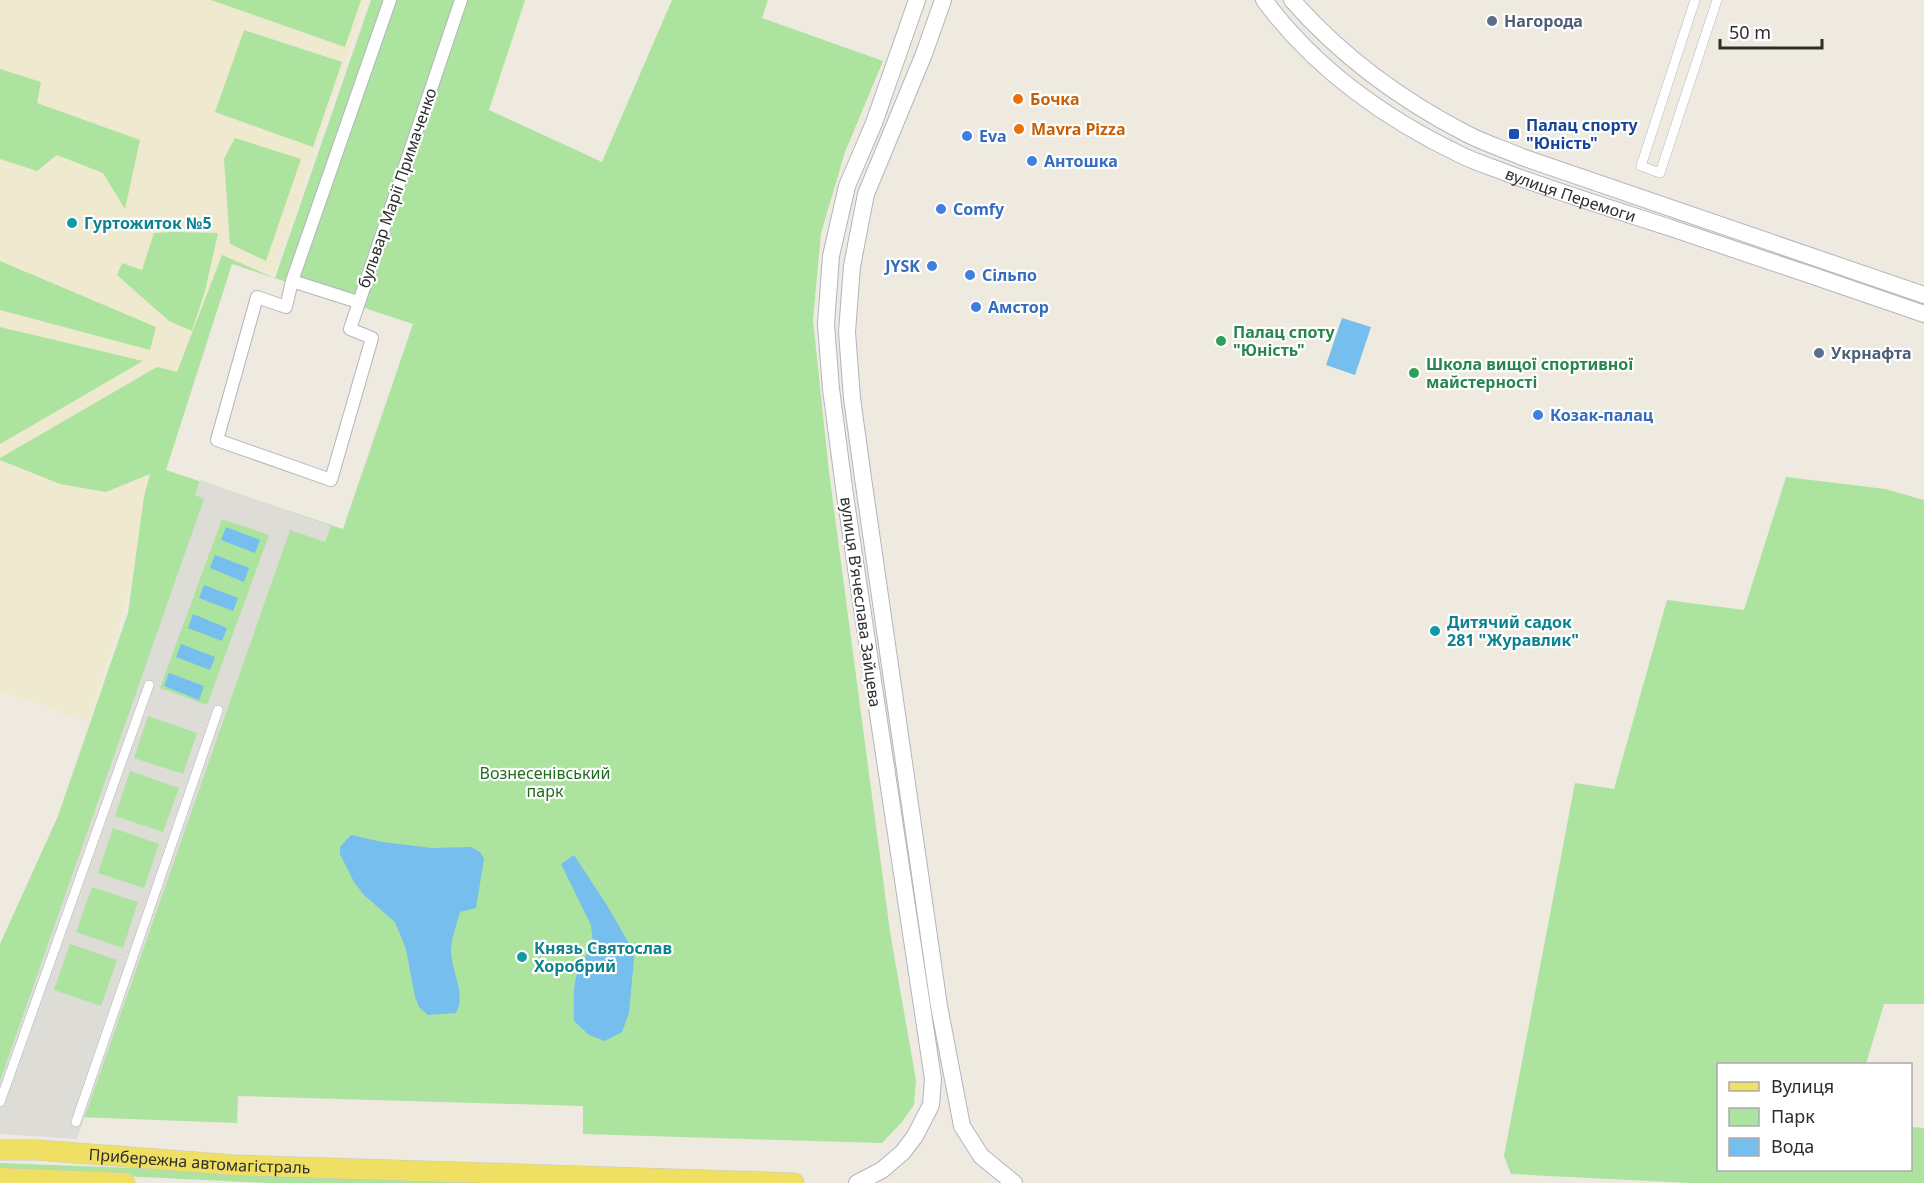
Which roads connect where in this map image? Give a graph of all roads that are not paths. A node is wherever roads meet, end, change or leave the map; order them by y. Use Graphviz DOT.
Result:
graph roads {
  1 [pos="390,0"];
  2 [pos="461,0"];
  3 [pos="917,0"];
  4 [pos="943,0"];
  5 [pos="1264,0"];
  6 [pos="1292,0"];
  7 [pos="1695,0"];
  8 [pos="1717,0"];
  9 [pos="1377,78"];
  10 [pos="1360,97"];
  11 [pos="1412,103"];
  12 [pos="1396,121"];
  13 [pos="292,281"];
  14 [pos="1924,295"];
  15 [pos="358,302"];
  16 [pos="1924,314"];
  17 [pos="149,685"];
  18 [pos="218,710"];
  19 [pos="0,1102"];
  20 [pos="76,1122"];
  21 [pos="0,1150"];
  22 [pos="0,1178"];
  23 [pos="125,1183"];
  24 [pos="794,1183"];
  25 [pos="857,1183"];
  26 [pos="1014,1183"];
  1 -- 13 [label="street"];
  2 -- 15 [label="street, бульвар Марії Примаченко"];
  3 -- 25 [label="main road, вулиця Вʼячеслава Зайцева"];
  4 -- 26 [label="main road, вулиця Вʼячеслава Зайцева"];
  5 -- 10 [label="main road, вулиця Перемоги"];
  6 -- 9 [label="main road, вулиця Перемоги"];
  7 -- 8 [label="street"];
  9 -- 10 [label="main road"];
  9 -- 11 [label="main road, вулиця Перемоги"];
  10 -- 12 [label="main road, вулиця Перемоги"];
  11 -- 12 [label="main road"];
  11 -- 14 [label="main road, вулиця Перемоги"];
  12 -- 16 [label="main road, вулиця Перемоги"];
  13 -- 15 [label="street, бульвар Марії Примаченко"];
  13 -- 15 [label="street"];
  17 -- 19 [label="street"];
  18 -- 20 [label="street"];
  21 -- 24 [label="main road, Прибережна автомагістраль"];
  22 -- 23 [label="main road, Прибережна автомагістраль"];
}
